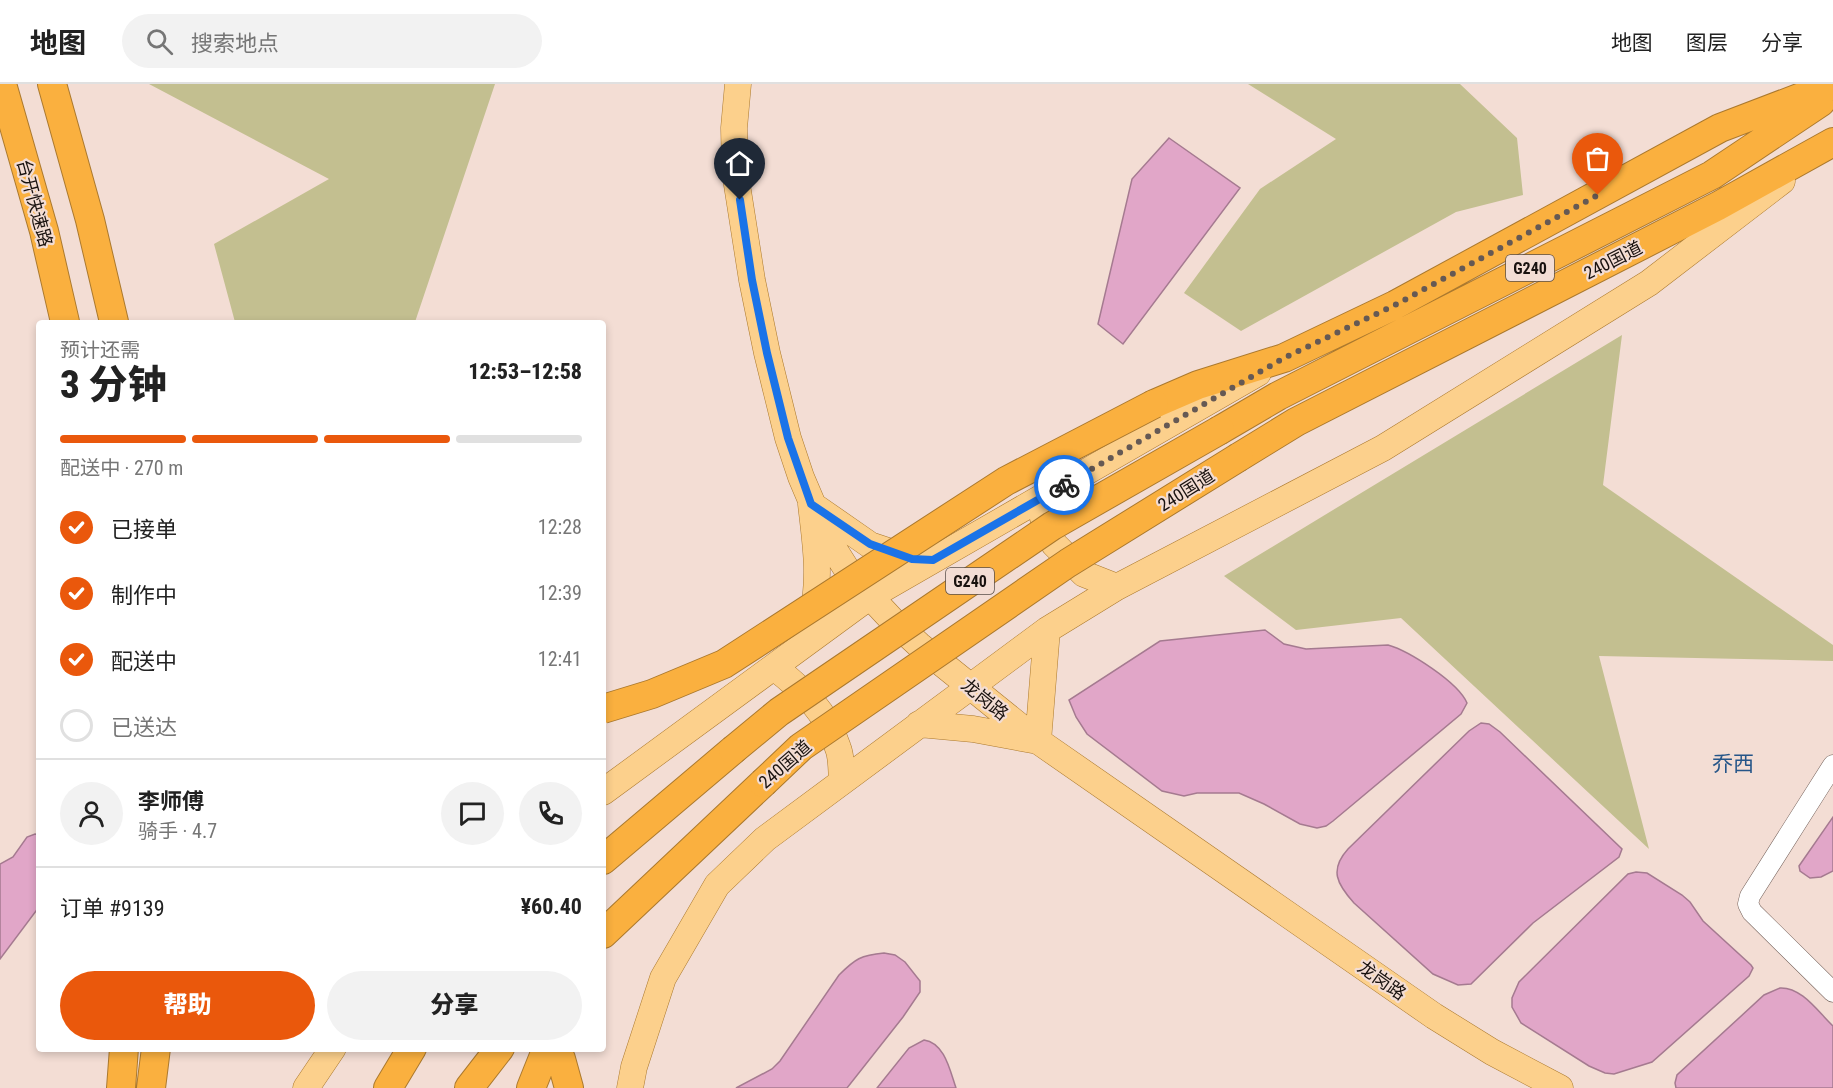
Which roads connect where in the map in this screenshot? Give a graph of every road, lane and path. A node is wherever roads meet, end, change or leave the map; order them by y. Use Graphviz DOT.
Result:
graph roads {
  1 [pos="2,84"];
  2 [pos="51,84"];
  3 [pos="738,84"];
  4 [pos="1833,85"];
  5 [pos="1833,94"];
  6 [pos="1832,143"];
  7 [pos="64,320"];
  8 [pos="114,320"];
  9 [pos="1284,358"];
  10 [pos="1041,498"];
  11 [pos="811,504"];
  12 [pos="933,560"];
  13 [pos="1117,587"];
  14 [pos="869,597"];
  15 [pos="1047,630"];
  16 [pos="808,642"];
  17 [pos="774,667"];
  18 [pos="970,687"];
  19 [pos="606,708"];
  20 [pos="919,724"];
  21 [pos="1038,741"];
  22 [pos="1833,765"];
  23 [pos="842,781"];
  24 [pos="606,790"];
  25 [pos="606,857"];
  26 [pos="611,927"];
  27 [pos="1833,992"];
  28 [pos="124,1052"];
  29 [pos="156,1052"];
  30 [pos="330,1052"];
  31 [pos="410,1052"];
  32 [pos="497,1052"];
  33 [pos="545,1052"];
  34 [pos="558,1052"];
  35 [pos="632,1077"];
  36 [pos="1549,1085"];
  37 [pos="121,1088"];
  38 [pos="151,1088"];
  39 [pos="306,1088"];
  40 [pos="388,1088"];
  41 [pos="469,1088"];
  42 [pos="531,1088"];
  43 [pos="569,1088"];
  1 -- 7 [label="highway, 台开快速路"];
  2 -- 8 [label="highway"];
  3 -- 11 [label="main road, 龙岗路"];
  4 -- 9 [label="highway"];
  5 -- 25 [label="highway, 240国道 / G240, bridge"];
  6 -- 13 [label="main road"];
  6 -- 26 [label="highway, 240国道 / G240, bridge"];
  9 -- 10 [label="main road"];
  9 -- 19 [label="highway, bridge"];
  10 -- 12 [label="main road"];
  10 -- 13 [label="main road"];
  11 -- 12 [label="main road"];
  11 -- 14 [label="main road, 龙岗路"];
  11 -- 16 [label="main road"];
  12 -- 14 [label="main road"];
  13 -- 15 [label="main road"];
  14 -- 16 [label="main road"];
  14 -- 18 [label="main road, 龙岗路"];
  15 -- 18 [label="main road"];
  15 -- 21 [label="main road"];
  16 -- 17 [label="main road"];
  17 -- 23 [label="main road"];
  17 -- 24 [label="main road"];
  18 -- 20 [label="main road"];
  18 -- 21 [label="main road, 龙岗路"];
  20 -- 21 [label="main road"];
  20 -- 23 [label="main road"];
  21 -- 36 [label="main road, 龙岗路"];
  22 -- 27 [label="street"];
  23 -- 35 [label="main road"];
  28 -- 37 [label="highway"];
  29 -- 38 [label="highway"];
  30 -- 39 [label="main road"];
  31 -- 40 [label="highway"];
  32 -- 41 [label="highway"];
  33 -- 42 [label="highway"];
  34 -- 43 [label="highway"];
}
